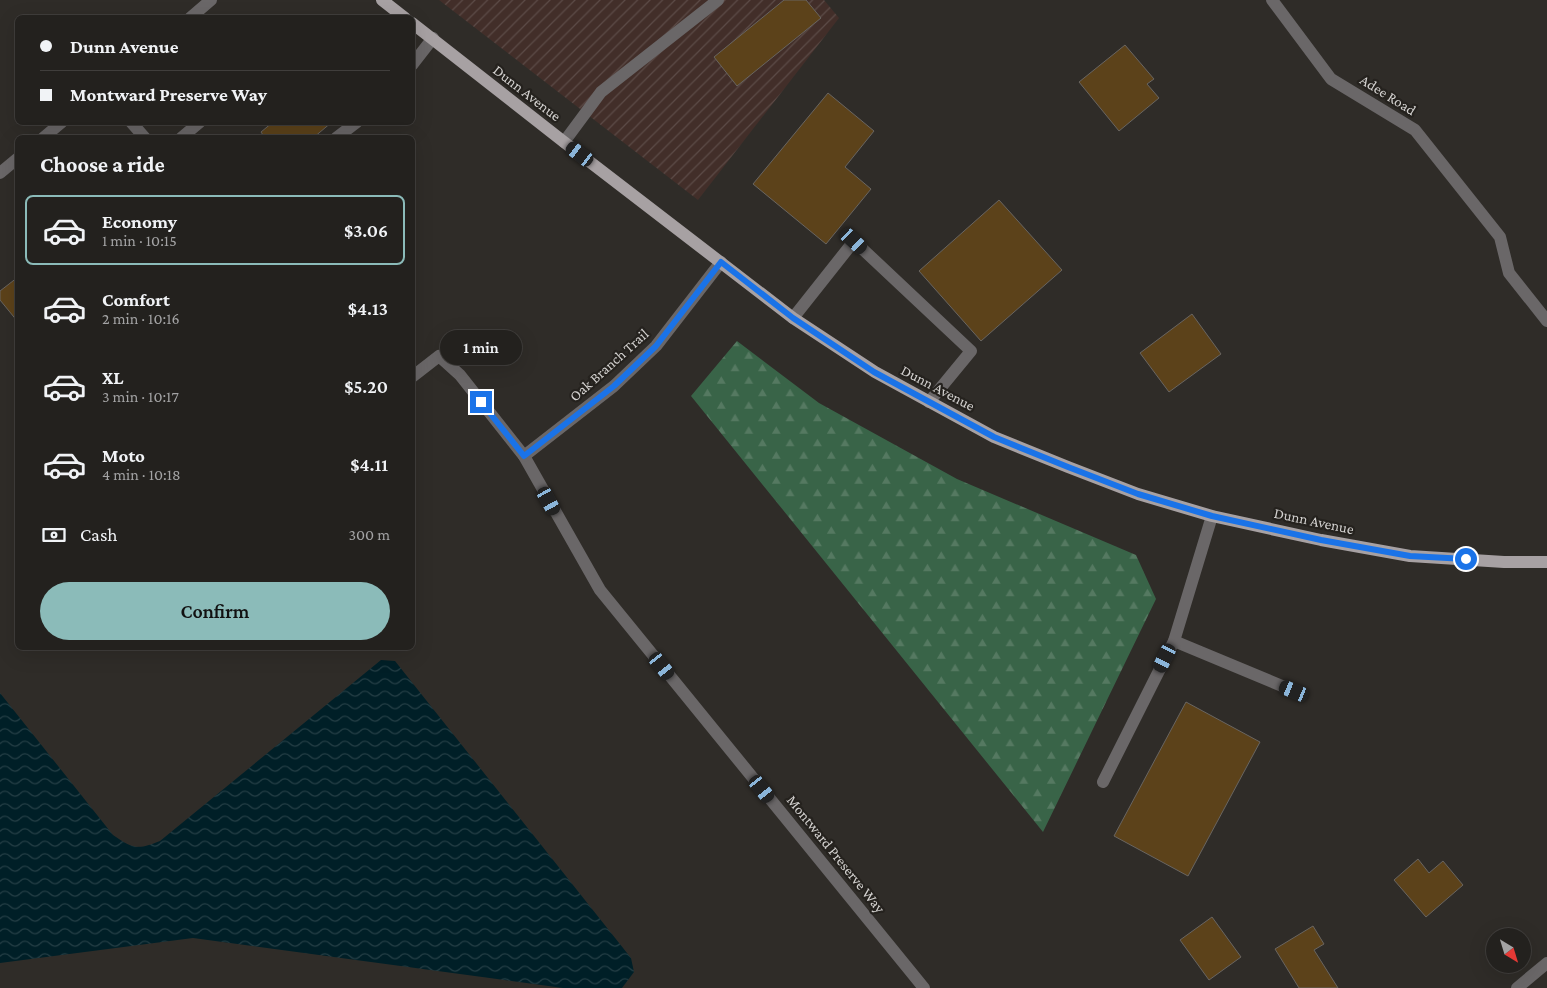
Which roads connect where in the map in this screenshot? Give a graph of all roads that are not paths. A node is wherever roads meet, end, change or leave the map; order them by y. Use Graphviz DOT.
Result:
graph roads {
  1 [pos="212,0"];
  2 [pos="382,0"];
  3 [pos="718,0"];
  4 [pos="1272,0"];
  5 [pos="194,15"];
  6 [pos="401,15"];
  7 [pos="415,25"];
  8 [pos="433,38"];
  9 [pos="415,60"];
  10 [pos="58,125"];
  11 [pos="134,125"];
  12 [pos="196,125"];
  13 [pos="353,125"];
  14 [pos="47,135"];
  15 [pos="143,135"];
  16 [pos="185,135"];
  17 [pos="340,135"];
  18 [pos="564,142"];
  19 [pos="15,160"];
  20 [pos="0,173"];
  21 [pos="721,262"];
  22 [pos="793,318"];
  23 [pos="1547,321"];
  24 [pos="415,375"];
  25 [pos="929,402"];
  26 [pos="524,456"];
  27 [pos="1212,516"];
  28 [pos="1547,562"];
  29 [pos="1174,641"];
  30 [pos="1294,691"];
  31 [pos="1103,782"];
  32 [pos="1547,963"];
  33 [pos="924,988"];
  34 [pos="1516,988"];
  1 -- 5 [label="street"];
  2 -- 6 [label="main road"];
  3 -- 18 [label="street"];
  4 -- 23 [label="street, Adee Road"];
  7 -- 8 [label="main road, Dunn Avenue"];
  8 -- 9 [label="street"];
  8 -- 18 [label="main road, Dunn Avenue"];
  10 -- 14 [label="street"];
  11 -- 15 [label="street"];
  12 -- 16 [label="street"];
  13 -- 17 [label="street"];
  18 -- 21 [label="main road, Dunn Avenue"];
  19 -- 20 [label="street"];
  21 -- 22 [label="main road, Dunn Avenue"];
  21 -- 26 [label="street, Oak Branch Trail"];
  22 -- 25 [label="main road, Dunn Avenue"];
  22 -- 25 [label="street"];
  24 -- 26 [label="street, Montward Preserve Way"];
  25 -- 27 [label="main road, Dunn Avenue"];
  26 -- 33 [label="street, Montward Preserve Way"];
  27 -- 28 [label="main road, Dunn Avenue"];
  27 -- 29 [label="street"];
  29 -- 30 [label="street"];
  29 -- 31 [label="street"];
  32 -- 34 [label="street"];
}
